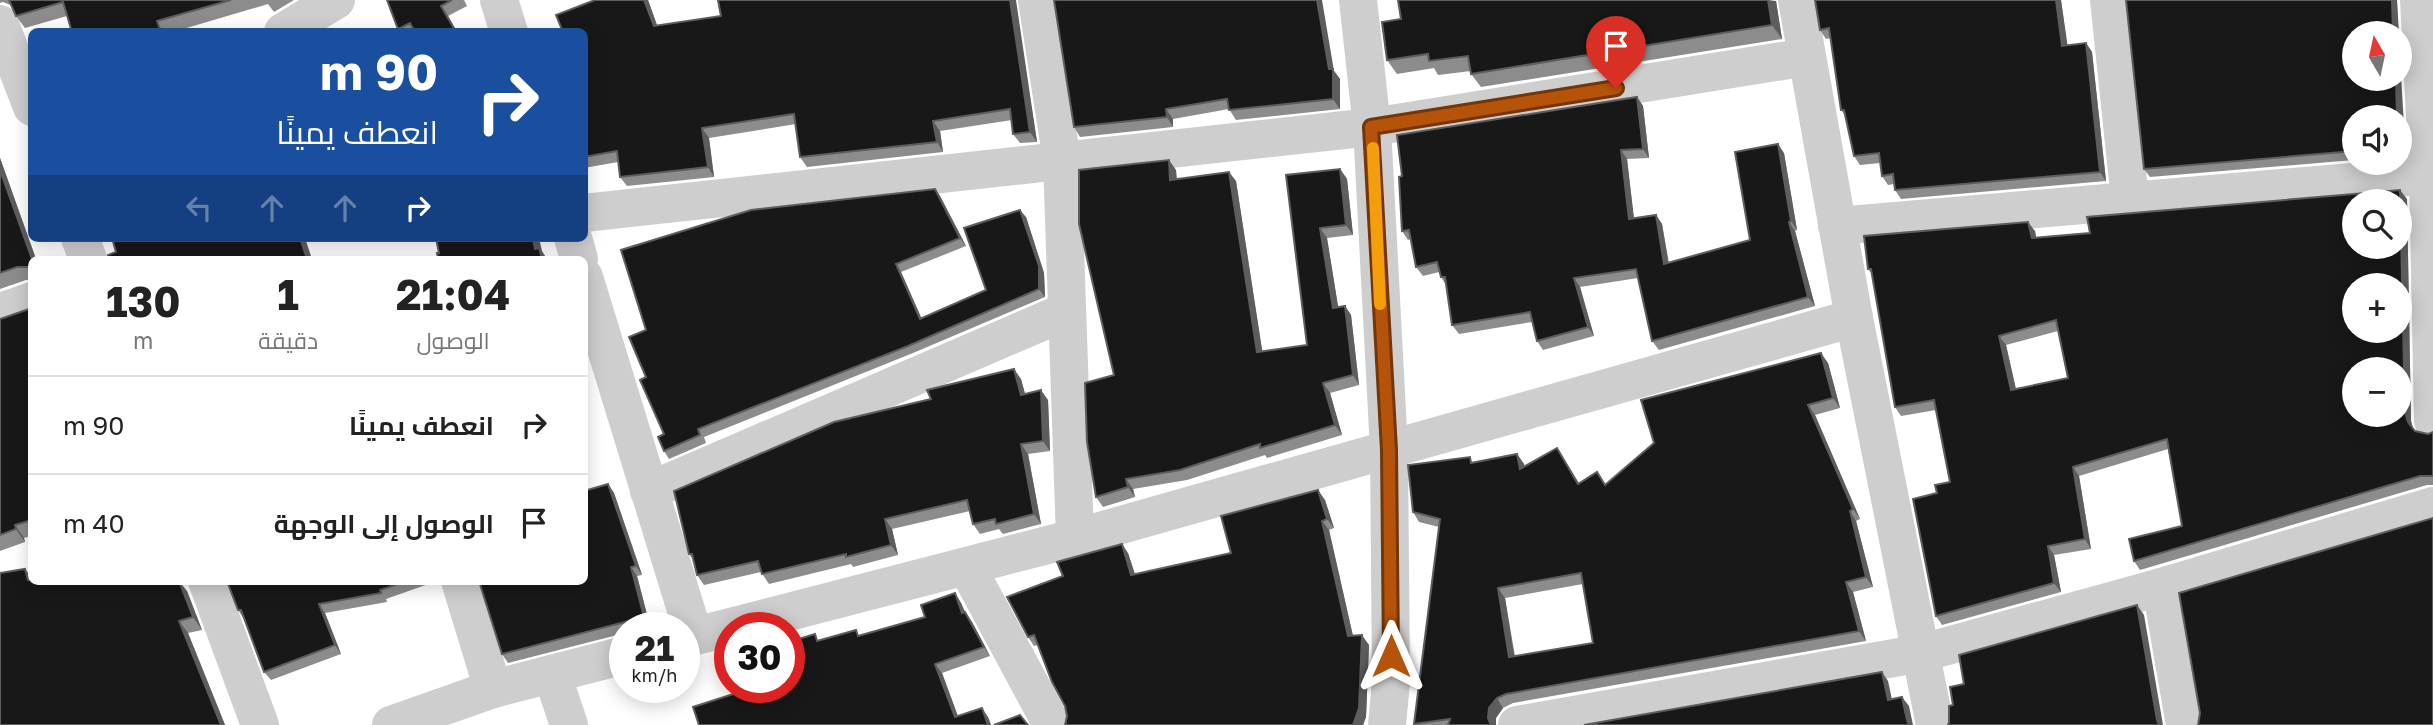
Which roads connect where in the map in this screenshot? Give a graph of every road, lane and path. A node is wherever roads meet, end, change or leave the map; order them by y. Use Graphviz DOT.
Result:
graph roads {
  1 [pos="336,0"];
  2 [pos="499,0"];
  3 [pos="1037,0"];
  4 [pos="1358,0"];
  5 [pos="1797,0"];
  6 [pos="2109,0"];
  7 [pos="2419,0"];
  8 [pos="0,24"];
  9 [pos="290,28"];
  10 [pos="508,28"];
  11 [pos="1807,57"];
  12 [pos="28,97"];
  13 [pos="1371,127"];
  14 [pos="1062,161"];
  15 [pos="2430,175"];
  16 [pos="2130,200"];
  17 [pos="588,213"];
  18 [pos="1837,226"];
  19 [pos="588,293"];
  20 [pos="28,302"];
  21 [pos="1067,311"];
  22 [pos="0,312"];
  23 [pos="1854,318"];
  24 [pos="2433,421"];
  25 [pos="1389,450"];
  26 [pos="649,491"];
  27 [pos="2433,506"];
  28 [pos="1075,538"];
  29 [pos="967,567"];
  30 [pos="208,585"];
  31 [pos="461,585"];
  32 [pos="2161,587"];
  33 [pos="682,612"];
  34 [pos="700,634"];
  35 [pos="1922,653"];
  36 [pos="609,659"];
  37 [pos="552,674"];
  38 [pos="493,689"];
  39 [pos="260,725"];
  40 [pos="390,725"];
  41 [pos="569,725"];
  42 [pos="1052,725"];
  43 [pos="1387,725"];
  44 [pos="1517,725"];
  45 [pos="1935,725"];
  46 [pos="2185,725"];
  1 -- 9 [label="street"];
  2 -- 10 [label="street"];
  3 -- 14 [label="street"];
  4 -- 13 [label="street"];
  5 -- 11 [label="street"];
  6 -- 16 [label="street"];
  7 -- 15 [label="street"];
  8 -- 12 [label="street"];
  11 -- 13 [label="street"];
  11 -- 18 [label="street"];
  13 -- 14 [label="street"];
  13 -- 25 [label="street"];
  14 -- 17 [label="street"];
  14 -- 21 [label="street"];
  15 -- 16 [label="street"];
  15 -- 24 [label="street"];
  16 -- 18 [label="street"];
  18 -- 23 [label="street"];
  19 -- 26 [label="street"];
  20 -- 22 [label="street"];
  21 -- 26 [label="street"];
  21 -- 28 [label="street"];
  23 -- 25 [label="street"];
  23 -- 35 [label="street"];
  25 -- 28 [label="street"];
  25 -- 43 [label="street"];
  26 -- 33 [label="street"];
  27 -- 32 [label="street"];
  28 -- 29 [label="street"];
  29 -- 34 [label="street"];
  29 -- 42 [label="street"];
  30 -- 39 [label="street"];
  31 -- 38 [label="street"];
  32 -- 35 [label="street"];
  32 -- 46 [label="street"];
  35 -- 44 [label="street"];
  35 -- 45 [label="street"];
  36 -- 37 [label="street"];
  37 -- 38 [label="street"];
  37 -- 41 [label="street"];
  38 -- 40 [label="street"];
}
